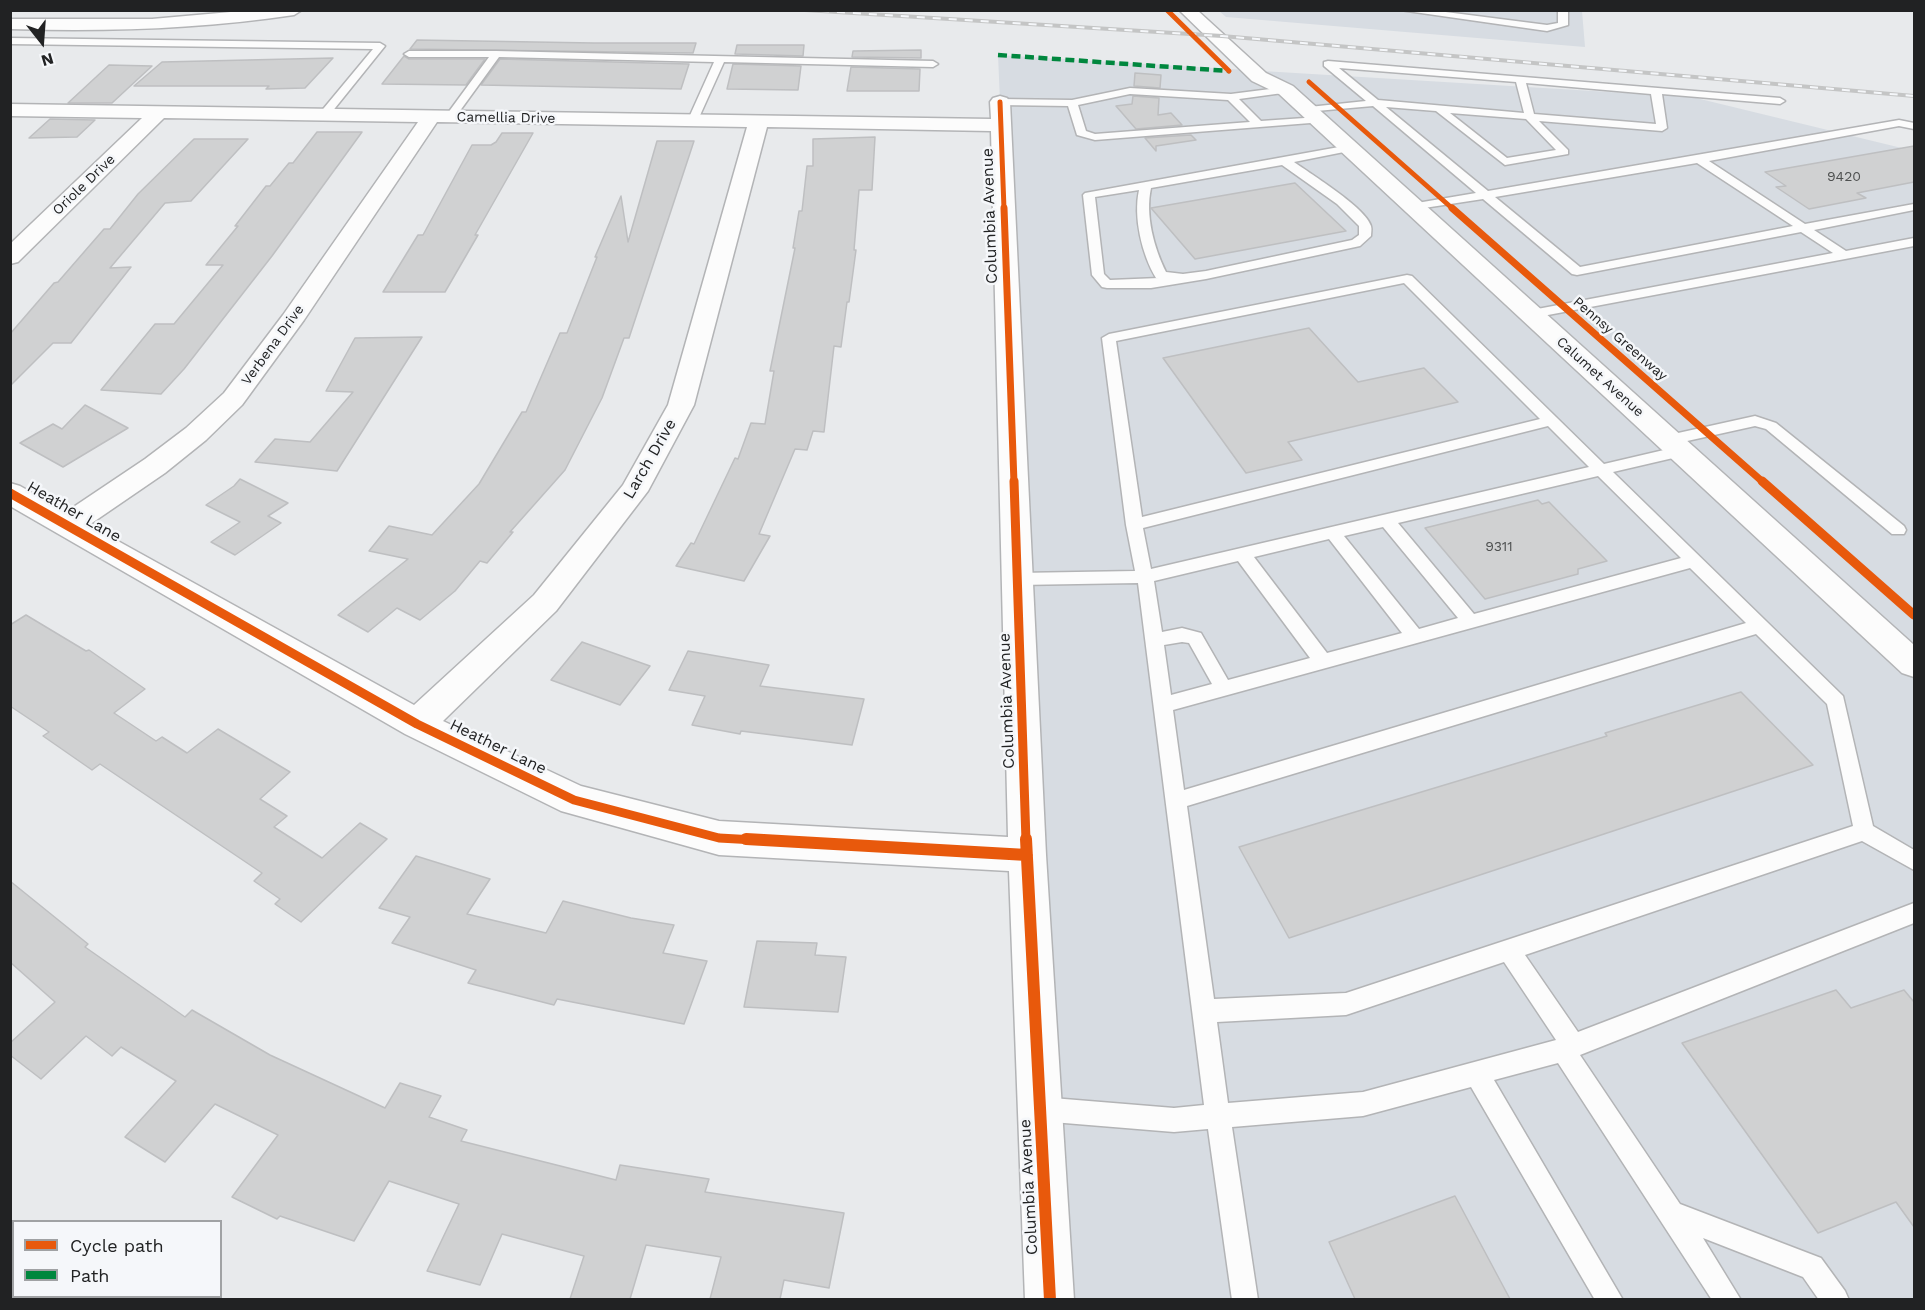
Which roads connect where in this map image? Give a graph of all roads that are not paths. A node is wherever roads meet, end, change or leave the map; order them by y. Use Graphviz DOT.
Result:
graph roads {
  1 [pos="210,10"];
  2 [pos="294,10"];
  3 [pos="1187,10"];
  4 [pos="1212,10"];
  5 [pos="1404,10"];
  6 [pos="1560,11"];
  7 [pos="10,13"];
  8 [pos="10,24"];
  9 [pos="1236,32"];
  10 [pos="10,41"];
  11 [pos="408,54"];
  12 [pos="496,54"];
  13 [pos="720,58"];
  14 [pos="933,64"];
  15 [pos="1276,66"];
  16 [pos="1520,80"];
  17 [pos="1286,90"];
  18 [pos="1656,91"];
  19 [pos="1231,97"];
  20 [pos="1780,101"];
  21 [pos="1072,103"];
  22 [pos="1376,103"];
  23 [pos="1438,108"];
  24 [pos="10,110"];
  25 [pos="1000,113"];
  26 [pos="157,114"];
  27 [pos="1314,115"];
  28 [pos="323,116"];
  29 [pos="440,117"];
  30 [pos="1530,117"];
  31 [pos="692,122"];
  32 [pos="758,123"];
  33 [pos="1258,124"];
  34 [pos="1914,126"];
  35 [pos="1350,148"];
  36 [pos="1699,159"];
  37 [pos="1284,160"];
  38 [pos="1146,185"];
  39 [pos="1485,196"];
  40 [pos="1415,207"];
  41 [pos="1914,207"];
  42 [pos="1803,229"];
  43 [pos="1914,242"];
  44 [pos="1844,255"];
  45 [pos="10,257"];
  46 [pos="1184,277"];
  47 [pos="1532,314"];
  48 [pos="1551,421"];
  49 [pos="1675,445"];
  50 [pos="1600,469"];
  51 [pos="10,493"];
  52 [pos="1386,520"];
  53 [pos="1134,525"];
  54 [pos="66,526"];
  55 [pos="1898,530"];
  56 [pos="1332,532"];
  57 [pos="1242,554"];
  58 [pos="1693,561"];
  59 [pos="1144,577"];
  60 [pos="1018,579"];
  61 [pos="1471,622"];
  62 [pos="1759,626"];
  63 [pos="1415,637"];
  64 [pos="1153,640"];
  65 [pos="1323,662"];
  66 [pos="1914,664"];
  67 [pos="1223,688"];
  68 [pos="1163,705"];
  69 [pos="417,724"];
  70 [pos="1176,801"];
  71 [pos="1864,831"];
  72 [pos="1027,855"];
  73 [pos="1914,861"];
  74 [pos="1914,913"];
  75 [pos="1508,949"];
  76 [pos="1204,1011"];
  77 [pos="1568,1048"];
  78 [pos="1476,1073"];
  79 [pos="1040,1109"];
  80 [pos="1218,1116"];
  81 [pos="1670,1213"];
  82 [pos="1050,1299"];
  83 [pos="1245,1299"];
  84 [pos="1610,1299"];
  85 [pos="1728,1299"];
  86 [pos="1836,1299"];
  1 -- 7 [label="street"];
  2 -- 8 [label="street"];
  3 -- 17 [label="street, Calumet Avenue"];
  4 -- 9 [label="street"];
  5 -- 6 [label="lane"];
  10 -- 28 [label="lane"];
  11 -- 12 [label="lane"];
  12 -- 13 [label="lane"];
  12 -- 29 [label="lane"];
  13 -- 14 [label="lane"];
  13 -- 31 [label="lane"];
  15 -- 17 [label="street, Calumet Avenue"];
  16 -- 18 [label="lane"];
  16 -- 22 [label="lane"];
  16 -- 30 [label="lane"];
  17 -- 19 [label="lane"];
  17 -- 27 [label="street, Calumet Avenue"];
  18 -- 20 [label="lane"];
  18 -- 30 [label="lane"];
  19 -- 21 [label="lane"];
  19 -- 33 [label="lane"];
  21 -- 25 [label="lane"];
  21 -- 33 [label="lane"];
  22 -- 23 [label="lane"];
  22 -- 27 [label="lane"];
  22 -- 39 [label="lane"];
  23 -- 30 [label="lane"];
  23 -- 30 [label="lane"];
  24 -- 26 [label="street, Camellia Drive"];
  25 -- 32 [label="street, Camellia Drive"];
  25 -- 60 [label="street, Columbia Avenue"];
  26 -- 28 [label="street, Camellia Drive"];
  26 -- 45 [label="street, Oriole Drive"];
  27 -- 33 [label="lane"];
  27 -- 35 [label="street, Calumet Avenue"];
  28 -- 29 [label="street, Camellia Drive"];
  29 -- 31 [label="street, Camellia Drive"];
  29 -- 54 [label="street, Verbena Drive"];
  31 -- 32 [label="street, Camellia Drive"];
  32 -- 69 [label="street, Larch Drive"];
  34 -- 36 [label="lane"];
  35 -- 37 [label="lane"];
  35 -- 40 [label="street, Calumet Avenue"];
  36 -- 39 [label="lane"];
  36 -- 42 [label="lane"];
  37 -- 38 [label="lane"];
  37 -- 46 [label="lane"];
  38 -- 46 [label="lane"];
  38 -- 46 [label="lane"];
  39 -- 40 [label="lane"];
  39 -- 42 [label="lane"];
  40 -- 47 [label="street, Calumet Avenue"];
  41 -- 42 [label="lane"];
  42 -- 44 [label="lane"];
  43 -- 44 [label="lane"];
  44 -- 47 [label="lane"];
  47 -- 49 [label="street, Calumet Avenue"];
  48 -- 50 [label="lane"];
  48 -- 53 [label="lane"];
  48 -- 53 [label="lane"];
  49 -- 50 [label="lane"];
  49 -- 55 [label="lane"];
  49 -- 66 [label="street, Calumet Avenue"];
  50 -- 52 [label="lane"];
  50 -- 58 [label="lane"];
  51 -- 54 [label="street, Heather Lane"];
  52 -- 56 [label="lane"];
  52 -- 61 [label="lane"];
  53 -- 59 [label="lane"];
  54 -- 69 [label="street, Heather Lane"];
  56 -- 57 [label="lane"];
  56 -- 63 [label="lane"];
  57 -- 59 [label="lane"];
  57 -- 65 [label="lane"];
  58 -- 61 [label="lane"];
  58 -- 62 [label="lane"];
  59 -- 60 [label="lane"];
  59 -- 64 [label="lane"];
  60 -- 72 [label="street, Columbia Avenue"];
  61 -- 63 [label="lane"];
  62 -- 70 [label="lane"];
  62 -- 71 [label="lane"];
  63 -- 65 [label="lane"];
  64 -- 67 [label="lane"];
  64 -- 68 [label="lane"];
  65 -- 67 [label="lane"];
  67 -- 68 [label="lane"];
  68 -- 70 [label="lane"];
  69 -- 72 [label="street, Heather Lane"];
  70 -- 76 [label="lane"];
  71 -- 73 [label="lane"];
  71 -- 75 [label="lane"];
  72 -- 79 [label="street, Columbia Avenue"];
  74 -- 77 [label="lane"];
  75 -- 76 [label="lane"];
  75 -- 77 [label="lane"];
  76 -- 80 [label="lane"];
  77 -- 78 [label="lane"];
  77 -- 81 [label="lane"];
  78 -- 80 [label="lane"];
  78 -- 84 [label="lane"];
  79 -- 80 [label="lane"];
  79 -- 82 [label="street, Columbia Avenue"];
  80 -- 83 [label="lane"];
  81 -- 85 [label="lane"];
  81 -- 86 [label="lane"];
}
